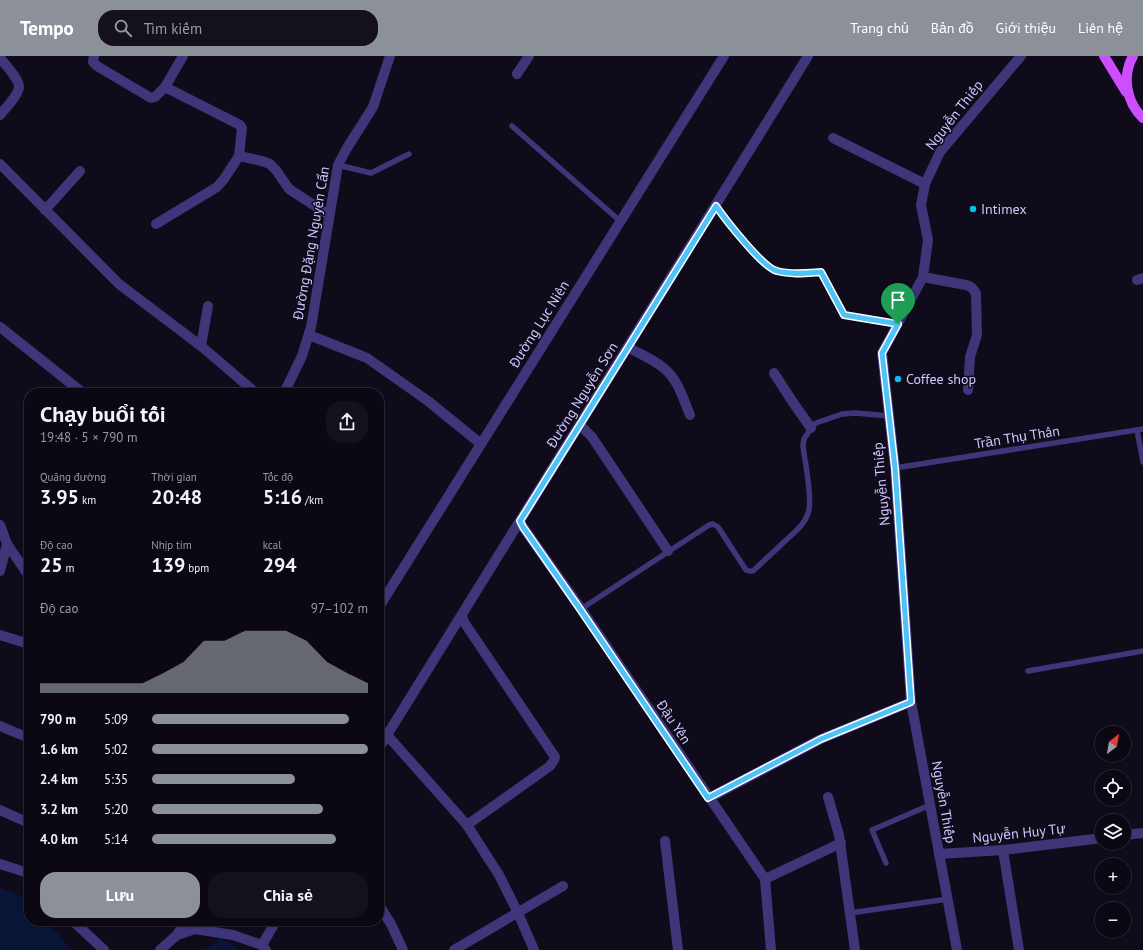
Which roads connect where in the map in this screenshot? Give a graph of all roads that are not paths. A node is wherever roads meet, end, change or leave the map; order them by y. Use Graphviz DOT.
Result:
graph roads {
  1 [pos="94,56"];
  2 [pos="183,56"];
  3 [pos="390,56"];
  4 [pos="529,56"];
  5 [pos="724,56"];
  6 [pos="808,56"];
  7 [pos="1021,56"];
  8 [pos="1104,56"];
  9 [pos="1132,56"];
  10 [pos="0,58"];
  11 [pos="517,74"];
  12 [pos="165,87"];
  13 [pos="1129,97"];
  14 [pos="0,115"];
  15 [pos="1140,115"];
  16 [pos="512,126"];
  17 [pos="1143,126"];
  18 [pos="833,138"];
  19 [pos="409,154"];
  20 [pos="239,156"];
  21 [pos="0,164"];
  22 [pos="338,165"];
  23 [pos="80,171"];
  24 [pos="925,184"];
  25 [pos="716,206"];
  26 [pos="45,210"];
  27 [pos="329,215"];
  28 [pos="620,221"];
  29 [pos="156,224"];
  30 [pos="923,277"];
  31 [pos="208,306"];
  32 [pos="898,324"];
  33 [pos="0,327"];
  34 [pos="308,335"];
  35 [pos="201,346"];
  36 [pos="628,347"];
  37 [pos="774,373"];
  38 [pos="77,388"];
  39 [pos="250,388"];
  40 [pos="287,388"];
  41 [pos="968,390"];
  42 [pos="690,415"];
  43 [pos="889,416"];
  44 [pos="578,428"];
  45 [pos="811,428"];
  46 [pos="1140,429"];
  47 [pos="481,444"];
  48 [pos="1143,462"];
  49 [pos="895,468"];
  50 [pos="520,521"];
  51 [pos="0,526"];
  52 [pos="7,544"];
  53 [pos="668,551"];
  54 [pos="24,569"];
  55 [pos="0,571"];
  56 [pos="384,599"];
  57 [pos="580,609"];
  58 [pos="462,615"];
  59 [pos="0,635"];
  60 [pos="24,642"];
  61 [pos="1143,651"];
  62 [pos="1028,671"];
  63 [pos="911,702"];
  64 [pos="0,726"];
  65 [pos="387,735"];
  66 [pos="24,736"];
  67 [pos="384,740"];
  68 [pos="828,796"];
  69 [pos="708,798"];
  70 [pos="930,805"];
  71 [pos="0,810"];
  72 [pos="24,821"];
  73 [pos="467,825"];
  74 [pos="1143,833"];
  75 [pos="1131,835"];
  76 [pos="1095,839"];
  77 [pos="665,841"];
  78 [pos="841,844"];
  79 [pos="1003,850"];
  80 [pos="939,854"];
  81 [pos="886,863"];
  82 [pos="0,864"];
  83 [pos="24,872"];
  84 [pos="765,879"];
  85 [pos="563,886"];
  86 [pos="948,899"];
  87 [pos="384,912"];
  88 [pos="518,913"];
  89 [pos="850,913"];
  90 [pos="78,926"];
  91 [pos="182,926"];
  92 [pos="274,926"];
  93 [pos="177,935"];
  94 [pos="264,948"];
  95 [pos="104,950"];
  96 [pos="160,950"];
  97 [pos="403,950"];
  98 [pos="454,950"];
  99 [pos="534,950"];
  100 [pos="678,950"];
  101 [pos="771,950"];
  102 [pos="855,950"];
  103 [pos="957,950"];
  104 [pos="1019,950"];
  1 -- 12 [label="street"];
  2 -- 12 [label="street"];
  3 -- 22 [label="street, Đường Đặng Nguyên Cẩn"];
  4 -- 11 [label="street"];
  5 -- 28 [label="street, Đường Lục Niên"];
  6 -- 25 [label="street, Đường Nguyễn Sơn"];
  7 -- 24 [label="street, Nguyễn Thiếp"];
  8 -- 13 [label="main road"];
  9 -- 13 [label="main road"];
  10 -- 14 [label="street"];
  12 -- 20 [label="street"];
  13 -- 15 [label="main road"];
  15 -- 17 [label="main road"];
  16 -- 28 [label="lane"];
  18 -- 24 [label="street"];
  19 -- 22 [label="lane"];
  20 -- 27 [label="street"];
  20 -- 29 [label="street"];
  21 -- 26 [label="street"];
  22 -- 27 [label="street, Đường Đặng Nguyên Cẩn"];
  23 -- 26 [label="street"];
  24 -- 30 [label="street, Nguyễn Thiếp"];
  25 -- 32 [label="lane"];
  25 -- 36 [label="street, Đường Nguyễn Sơn"];
  26 -- 35 [label="street"];
  27 -- 34 [label="street, Đường Đặng Nguyên Cẩn"];
  28 -- 47 [label="street, Đường Lục Niên"];
  30 -- 32 [label="street, Nguyễn Thiếp"];
  30 -- 41 [label="street"];
  31 -- 35 [label="street"];
  32 -- 43 [label="street, Nguyễn Thiếp"];
  33 -- 38 [label="street"];
  34 -- 40 [label="street, Đường Đặng Nguyên Cẩn"];
  34 -- 47 [label="street"];
  35 -- 39 [label="street"];
  36 -- 42 [label="street"];
  36 -- 44 [label="street, Đường Nguyễn Sơn"];
  37 -- 45 [label="street"];
  43 -- 45 [label="lane"];
  43 -- 49 [label="street, Nguyễn Thiếp"];
  44 -- 50 [label="street, Đường Nguyễn Sơn"];
  44 -- 53 [label="street"];
  45 -- 53 [label="lane"];
  46 -- 48 [label="lane"];
  46 -- 49 [label="lane, Trần Thụ Thân"];
  47 -- 56 [label="street, Đường Lục Niên"];
  49 -- 63 [label="street, Nguyễn Thiếp"];
  50 -- 57 [label="street, Đậu Yên"];
  50 -- 58 [label="street, Đường Nguyễn Sơn"];
  51 -- 52 [label="street"];
  52 -- 54 [label="street"];
  52 -- 55 [label="street"];
  53 -- 57 [label="lane"];
  57 -- 69 [label="street, Đậu Yên"];
  58 -- 65 [label="street, Đường Nguyễn Sơn"];
  58 -- 73 [label="street"];
  59 -- 60 [label="street"];
  61 -- 62 [label="lane"];
  63 -- 69 [label="street"];
  63 -- 70 [label="street, Nguyễn Thiếp"];
  64 -- 66 [label="street"];
  65 -- 67 [label="street, Đường Nguyễn Sơn"];
  65 -- 73 [label="street"];
  68 -- 78 [label="street"];
  69 -- 84 [label="street, Đậu Yên"];
  70 -- 80 [label="street, Nguyễn Thiếp"];
  70 -- 81 [label="lane"];
  71 -- 72 [label="street"];
  73 -- 88 [label="street"];
  74 -- 75 [label="street"];
  76 -- 79 [label="street, Nguyễn Huy Tự"];
  77 -- 100 [label="street"];
  78 -- 84 [label="street"];
  78 -- 89 [label="street"];
  79 -- 80 [label="street, Nguyễn Huy Tự"];
  79 -- 104 [label="street"];
  80 -- 86 [label="street, Nguyễn Thiếp"];
  82 -- 83 [label="street"];
  84 -- 101 [label="street"];
  85 -- 88 [label="street"];
  86 -- 89 [label="lane"];
  86 -- 103 [label="street, Nguyễn Thiếp"];
  87 -- 97 [label="street"];
  88 -- 98 [label="street"];
  88 -- 99 [label="street"];
  89 -- 102 [label="street"];
  90 -- 95 [label="street"];
  91 -- 93 [label="street"];
  92 -- 94 [label="street"];
  93 -- 94 [label="street"];
  93 -- 96 [label="street"];
}
